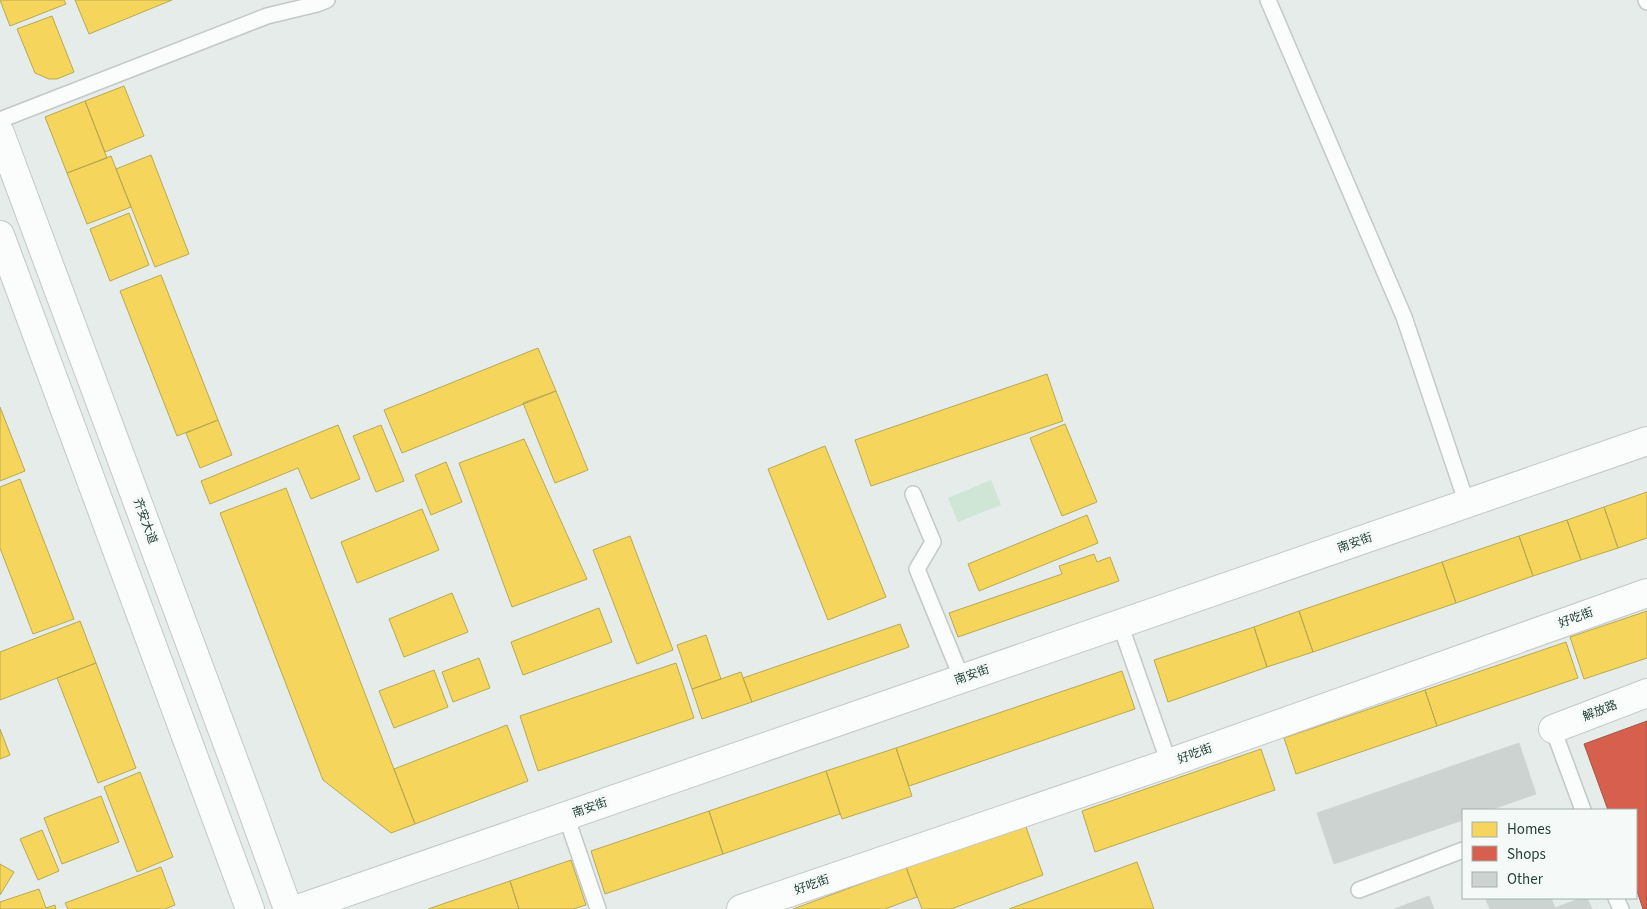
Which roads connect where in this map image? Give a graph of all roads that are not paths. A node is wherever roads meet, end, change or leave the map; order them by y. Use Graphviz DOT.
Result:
graph roads {
  1 [pos="327,0"];
  2 [pos="1268,0"];
  3 [pos="0,120"];
  4 [pos="0,133"];
  5 [pos="0,235"];
  6 [pos="1647,442"];
  7 [pos="913,494"];
  8 [pos="1467,504"];
  9 [pos="1647,593"];
  10 [pos="1120,624"];
  11 [pos="962,679"];
  12 [pos="1647,694"];
  13 [pos="1553,729"];
  14 [pos="1169,763"];
  15 [pos="1577,809"];
  16 [pos="566,816"];
  17 [pos="1462,850"];
  18 [pos="1359,890"];
  19 [pos="250,909"];
  20 [pos="288,909"];
  21 [pos="298,909"];
  22 [pos="598,909"];
  23 [pos="741,909"];
  1 -- 3 [label="lane"];
  2 -- 8 [label="lane"];
  4 -- 20 [label="main road, 齐安大道"];
  5 -- 19 [label="main road"];
  6 -- 8 [label="main road, 南安街"];
  7 -- 11 [label="lane"];
  8 -- 10 [label="main road, 南安街"];
  9 -- 14 [label="main road, 好吃街"];
  10 -- 11 [label="main road, 南安街"];
  10 -- 14 [label="lane"];
  11 -- 16 [label="main road, 南安街"];
  12 -- 13 [label="main road, 解放路"];
  13 -- 15 [label="lane"];
  14 -- 23 [label="main road, 好吃街"];
  16 -- 21 [label="main road, 南安街"];
  16 -- 22 [label="lane"];
  17 -- 18 [label="lane"];
}
